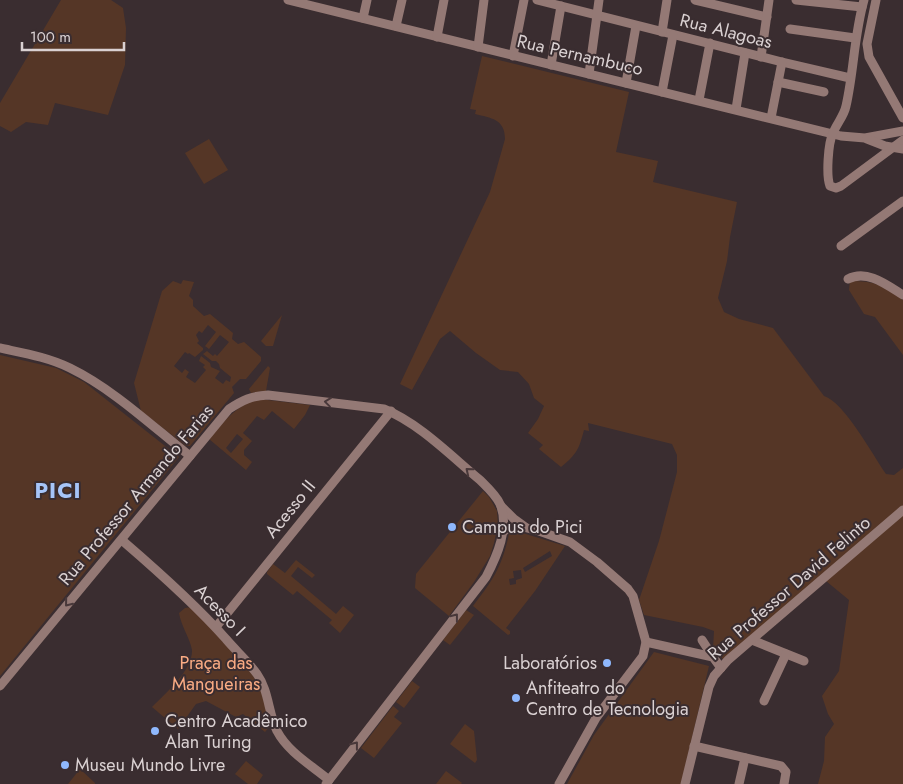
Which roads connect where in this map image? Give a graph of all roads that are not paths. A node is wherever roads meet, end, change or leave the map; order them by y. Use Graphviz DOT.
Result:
graph roads {
  1 [pos="288,0"];
  2 [pos="334,0"];
  3 [pos="367,0"];
  4 [pos="402,0"];
  5 [pos="444,0"];
  6 [pos="484,0"];
  7 [pos="524,0"];
  8 [pos="537,0"];
  9 [pos="599,0"];
  10 [pos="667,0"];
  11 [pos="695,0"];
  12 [pos="769,0"];
  13 [pos="796,0"];
  14 [pos="876,0"];
  15 [pos="301,1"];
  16 [pos="863,3"];
  17 [pos="730,4"];
  18 [pos="561,6"];
  19 [pos="332,10"];
  20 [pos="597,15"];
  21 [pos="767,17"];
  22 [pos="363,18"];
  23 [pos="396,26"];
  24 [pos="636,26"];
  25 [pos="790,29"];
  26 [pos="662,32"];
  27 [pos="673,35"];
  28 [pos="437,37"];
  29 [pos="855,38"];
  30 [pos="710,43"];
  31 [pos="478,47"];
  32 [pos="745,53"];
  33 [pos="513,56"];
  34 [pos="761,57"];
  35 [pos="782,62"];
  36 [pos="551,65"];
  37 [pos="589,74"];
  38 [pos="850,78"];
  39 [pos="778,82"];
  40 [pos="626,83"];
  41 [pos="662,92"];
  42 [pos="824,92"];
  43 [pos="699,100"];
  44 [pos="736,109"];
  45 [pos="771,118"];
  46 [pos="903,118"];
  47 [pos="903,131"];
  48 [pos="832,134"];
  49 [pos="865,138"];
  50 [pos="903,140"];
  51 [pos="893,148"];
  52 [pos="903,149"];
  53 [pos="903,201"];
  54 [pos="841,246"];
  55 [pos="848,279"];
  56 [pos="903,296"];
  57 [pos="0,348"];
  58 [pos="391,412"];
  59 [pos="190,456"];
  60 [pos="501,506"];
  61 [pos="903,510"];
  62 [pos="527,528"];
  63 [pos="502,532"];
  64 [pos="124,542"];
  65 [pos="216,627"];
  66 [pos="702,640"];
  67 [pos="752,640"];
  68 [pos="646,642"];
  69 [pos="786,654"];
  70 [pos="713,657"];
  71 [pos="804,661"];
  72 [pos="721,668"];
  73 [pos="0,686"];
  74 [pos="764,701"];
  75 [pos="694,746"];
  76 [pos="745,758"];
  77 [pos="328,782"];
  78 [pos="558,784"];
  79 [pos="685,784"];
  80 [pos="739,784"];
  81 [pos="784,784"];
  1 -- 15 [label="street, Rua Pernambuco"];
  2 -- 19 [label="street"];
  3 -- 22 [label="street"];
  4 -- 23 [label="street"];
  5 -- 28 [label="street"];
  6 -- 31 [label="street"];
  7 -- 33 [label="street"];
  8 -- 18 [label="street, Rua Alagoas"];
  9 -- 20 [label="street"];
  10 -- 26 [label="street"];
  11 -- 17 [label="street"];
  12 -- 21 [label="street"];
  13 -- 16 [label="street"];
  14 -- 46 [label="street"];
  15 -- 19 [label="street, Rua Pernambuco"];
  16 -- 29 [label="street"];
  17 -- 21 [label="street"];
  18 -- 20 [label="street, Rua Alagoas"];
  18 -- 36 [label="street"];
  19 -- 22 [label="street, Rua Pernambuco"];
  20 -- 24 [label="street, Rua Alagoas"];
  20 -- 37 [label="street"];
  21 -- 34 [label="street"];
  22 -- 23 [label="street, Rua Pernambuco"];
  23 -- 28 [label="street, Rua Pernambuco"];
  24 -- 26 [label="street, Rua Alagoas"];
  24 -- 40 [label="street"];
  25 -- 29 [label="street"];
  26 -- 27 [label="street, Rua Alagoas"];
  27 -- 30 [label="street, Rua Alagoas"];
  27 -- 41 [label="street"];
  28 -- 31 [label="street, Rua Pernambuco"];
  29 -- 38 [label="street"];
  30 -- 32 [label="street, Rua Alagoas"];
  30 -- 43 [label="street"];
  31 -- 33 [label="street, Rua Pernambuco"];
  32 -- 34 [label="street, Rua Alagoas"];
  32 -- 44 [label="street"];
  33 -- 36 [label="street, Rua Pernambuco"];
  34 -- 35 [label="street, Rua Alagoas"];
  35 -- 38 [label="street, Rua Alagoas"];
  35 -- 39 [label="street"];
  36 -- 37 [label="street, Rua Pernambuco"];
  37 -- 40 [label="street, Rua Pernambuco"];
  38 -- 48 [label="street"];
  39 -- 42 [label="street"];
  39 -- 45 [label="street"];
  40 -- 41 [label="street, Rua Pernambuco"];
  41 -- 43 [label="street, Rua Pernambuco"];
  43 -- 44 [label="street, Rua Pernambuco"];
  44 -- 45 [label="street, Rua Pernambuco"];
  45 -- 48 [label="street, Rua Pernambuco"];
  47 -- 49 [label="street, Rua Pernambuco"];
  48 -- 49 [label="street, Rua Pernambuco"];
  48 -- 51 [label="street"];
  49 -- 51 [label="street, Rua Pernambuco"];
  50 -- 51 [label="street"];
  51 -- 52 [label="street, Rua Pernambuco"];
  53 -- 54 [label="street"];
  55 -- 56 [label="street"];
  57 -- 59 [label="street"];
  58 -- 59 [label="street, Rua Professor Armando Farias, one-way"];
  60 -- 58 [label="street, Rua Professor Armando Farias, one-way"];
  58 -- 65 [label="street, Acesso II"];
  59 -- 73 [label="street, Rua Professor Armando Farias, one-way"];
  60 -- 62 [label="street, Rua Professor Armando Farias"];
  60 -- 63 [label="street"];
  61 -- 67 [label="street, Rua Professor David Felinto"];
  62 -- 63 [label="street"];
  62 -- 68 [label="street"];
  77 -- 63 [label="street, one-way"];
  64 -- 65 [label="street, Acesso I"];
  65 -- 77 [label="street, Acesso I"];
  66 -- 70 [label="street"];
  67 -- 69 [label="street"];
  67 -- 72 [label="street, Rua Professor David Felinto"];
  68 -- 70 [label="street"];
  68 -- 78 [label="street"];
  69 -- 71 [label="street"];
  69 -- 74 [label="street"];
  70 -- 72 [label="street"];
  72 -- 75 [label="street, Rua Professor David Felinto"];
  75 -- 76 [label="street"];
  75 -- 79 [label="street, Rua Professor David Felinto"];
  76 -- 80 [label="street"];
  76 -- 81 [label="street"];
}
